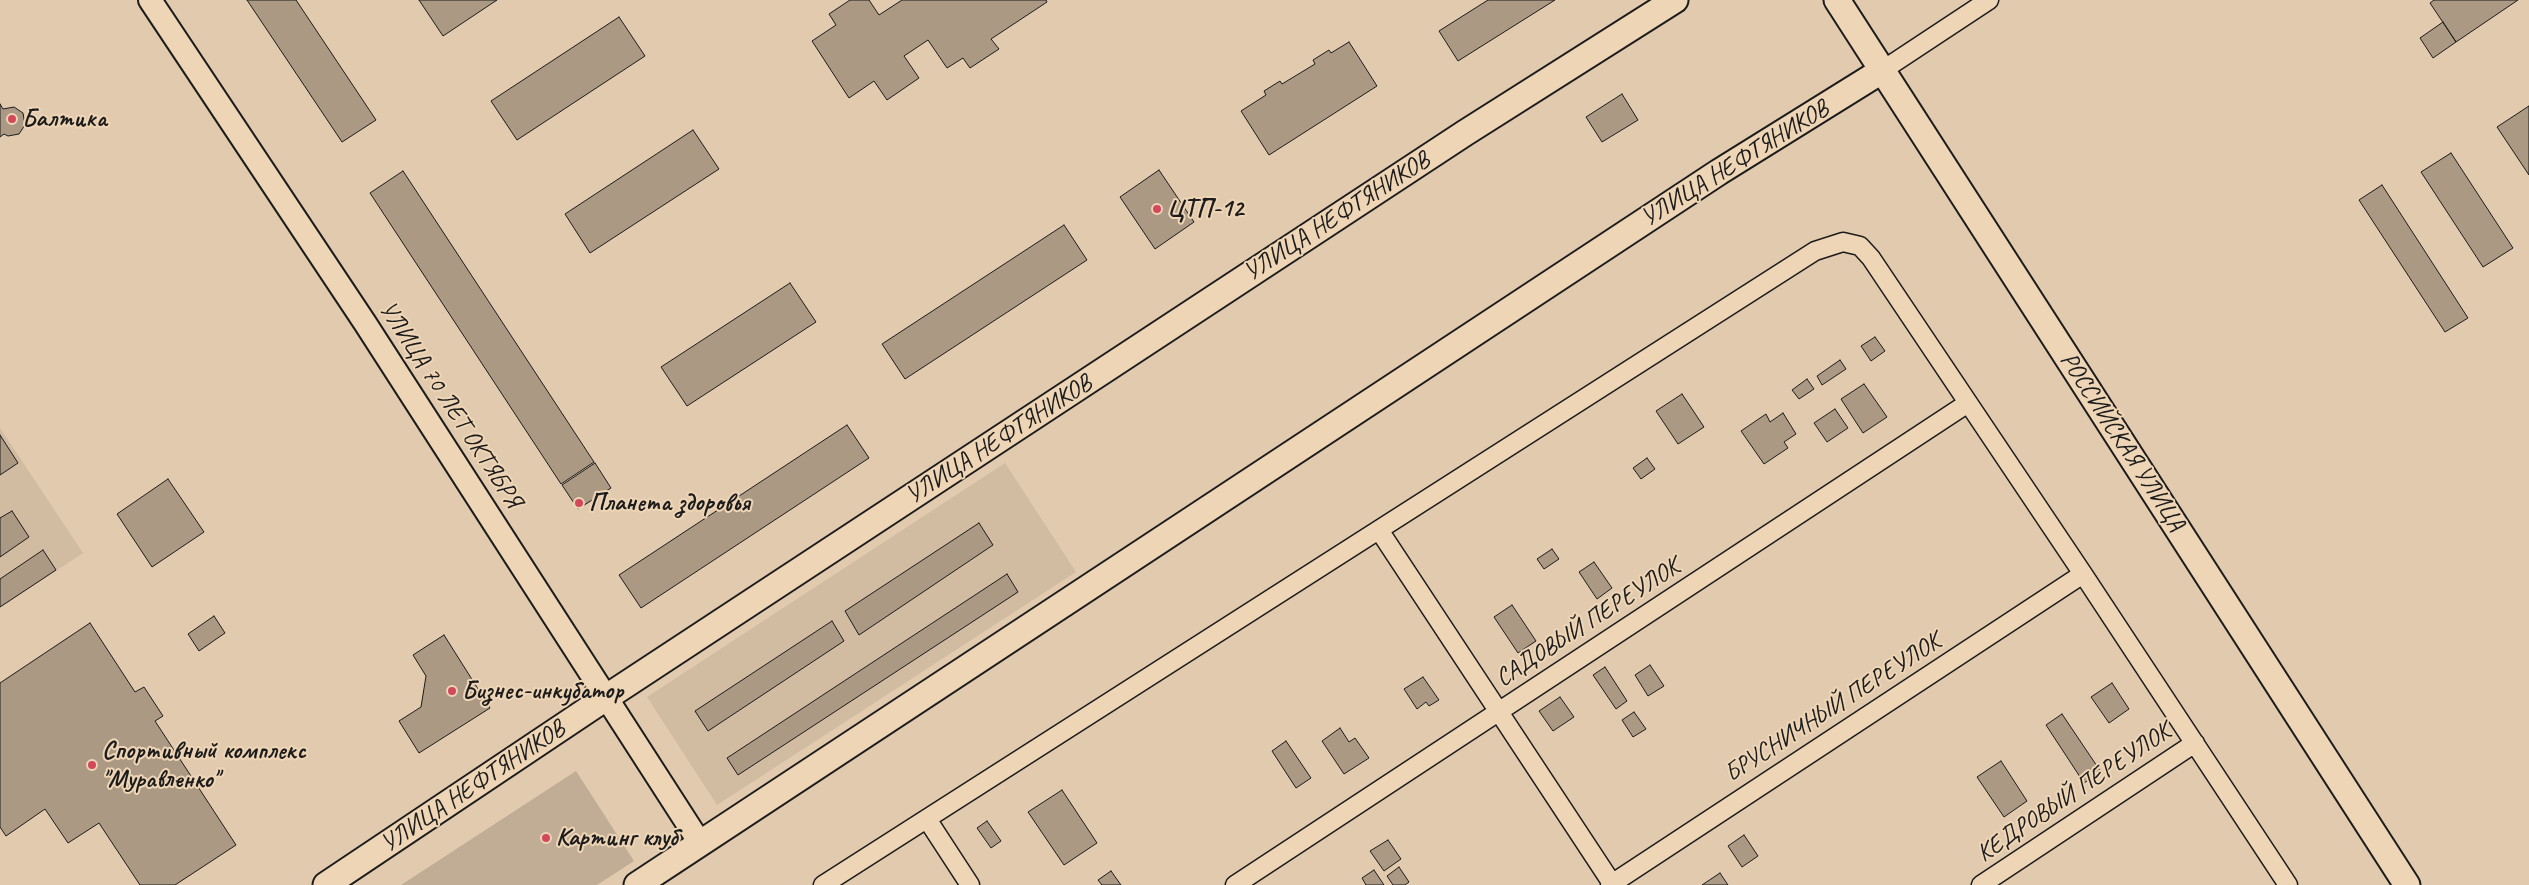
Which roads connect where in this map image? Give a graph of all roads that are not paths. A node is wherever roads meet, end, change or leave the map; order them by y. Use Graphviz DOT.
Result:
graph roads {
  1 [pos="150,0"];
  2 [pos="1675,0"];
  3 [pos="1837,0"];
  4 [pos="1989,0"];
  5 [pos="1883,70"];
  6 [pos="1968,403"];
  7 [pos="1378,530"];
  8 [pos="2083,574"];
  9 [pos="607,697"];
  10 [pos="1498,712"];
  11 [pos="2195,743"];
  12 [pos="926,819"];
  13 [pos="700,843"];
  14 [pos="326,885"];
  15 [pos="636,885"];
  16 [pos="823,885"];
  17 [pos="970,885"];
  18 [pos="1235,885"];
  19 [pos="1612,885"];
  20 [pos="1980,885"];
  21 [pos="2288,885"];
  22 [pos="2407,885"];
  1 -- 9 [label="street, УЛИЦА 70 ЛЕТ ОКТЯБРЯ"];
  2 -- 9 [label="main road, УЛИЦА НЕФТЯНИКОВ"];
  3 -- 5 [label="main road, РОССИЙСКАЯ УЛИЦА"];
  4 -- 5 [label="street"];
  5 -- 13 [label="main road, УЛИЦА НЕФТЯНИКОВ"];
  5 -- 22 [label="main road, РОССИЙСКАЯ УЛИЦА"];
  6 -- 7 [label="street"];
  6 -- 8 [label="street"];
  6 -- 10 [label="street, САДОВЫЙ ПЕРЕУЛОК"];
  7 -- 10 [label="street"];
  7 -- 12 [label="street"];
  8 -- 11 [label="street"];
  8 -- 19 [label="street, БРУСНИЧНЫЙ ПЕРЕУЛОК"];
  9 -- 13 [label="street, УЛИЦА 70 ЛЕТ ОКТЯБРЯ"];
  9 -- 14 [label="main road, УЛИЦА НЕФТЯНИКОВ"];
  10 -- 18 [label="street, САДОВЫЙ ПЕРЕУЛОК"];
  10 -- 19 [label="street"];
  11 -- 20 [label="street, КЕДРОВЫЙ ПЕРЕУЛОК"];
  11 -- 21 [label="street"];
  12 -- 16 [label="street"];
  12 -- 17 [label="street"];
  13 -- 15 [label="main road, УЛИЦА НЕФТЯНИКОВ"];
}
